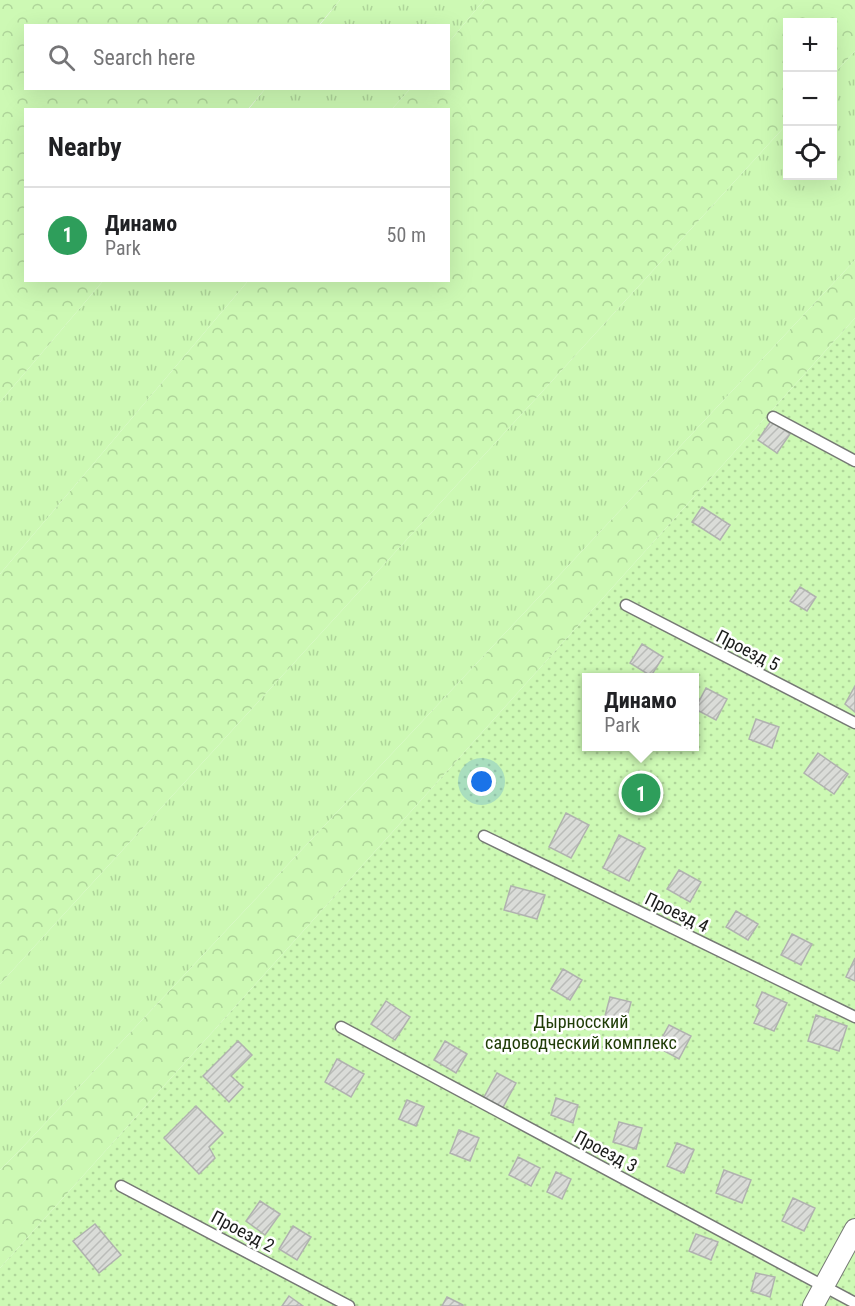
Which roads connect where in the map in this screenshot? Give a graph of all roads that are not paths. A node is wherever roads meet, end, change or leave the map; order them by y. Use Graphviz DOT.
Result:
graph roads {
  1 [pos="773,417"];
  2 [pos="855,461"];
  3 [pos="626,605"];
  4 [pos="855,723"];
  5 [pos="484,836"];
  6 [pos="855,1017"];
  7 [pos="340,1027"];
  8 [pos="121,1186"];
  9 [pos="855,1229"];
  10 [pos="824,1286"];
  11 [pos="855,1303"];
  12 [pos="349,1306"];
  13 [pos="813,1306"];
  1 -- 2 [label="lane"];
  3 -- 4 [label="lane, Проезд 5"];
  5 -- 6 [label="lane, Проезд 4"];
  7 -- 10 [label="lane, Проезд 3"];
  8 -- 12 [label="lane, Проезд 2"];
  9 -- 10 [label="street"];
  10 -- 11 [label="lane, Проезд 3"];
  10 -- 13 [label="street"];
}
